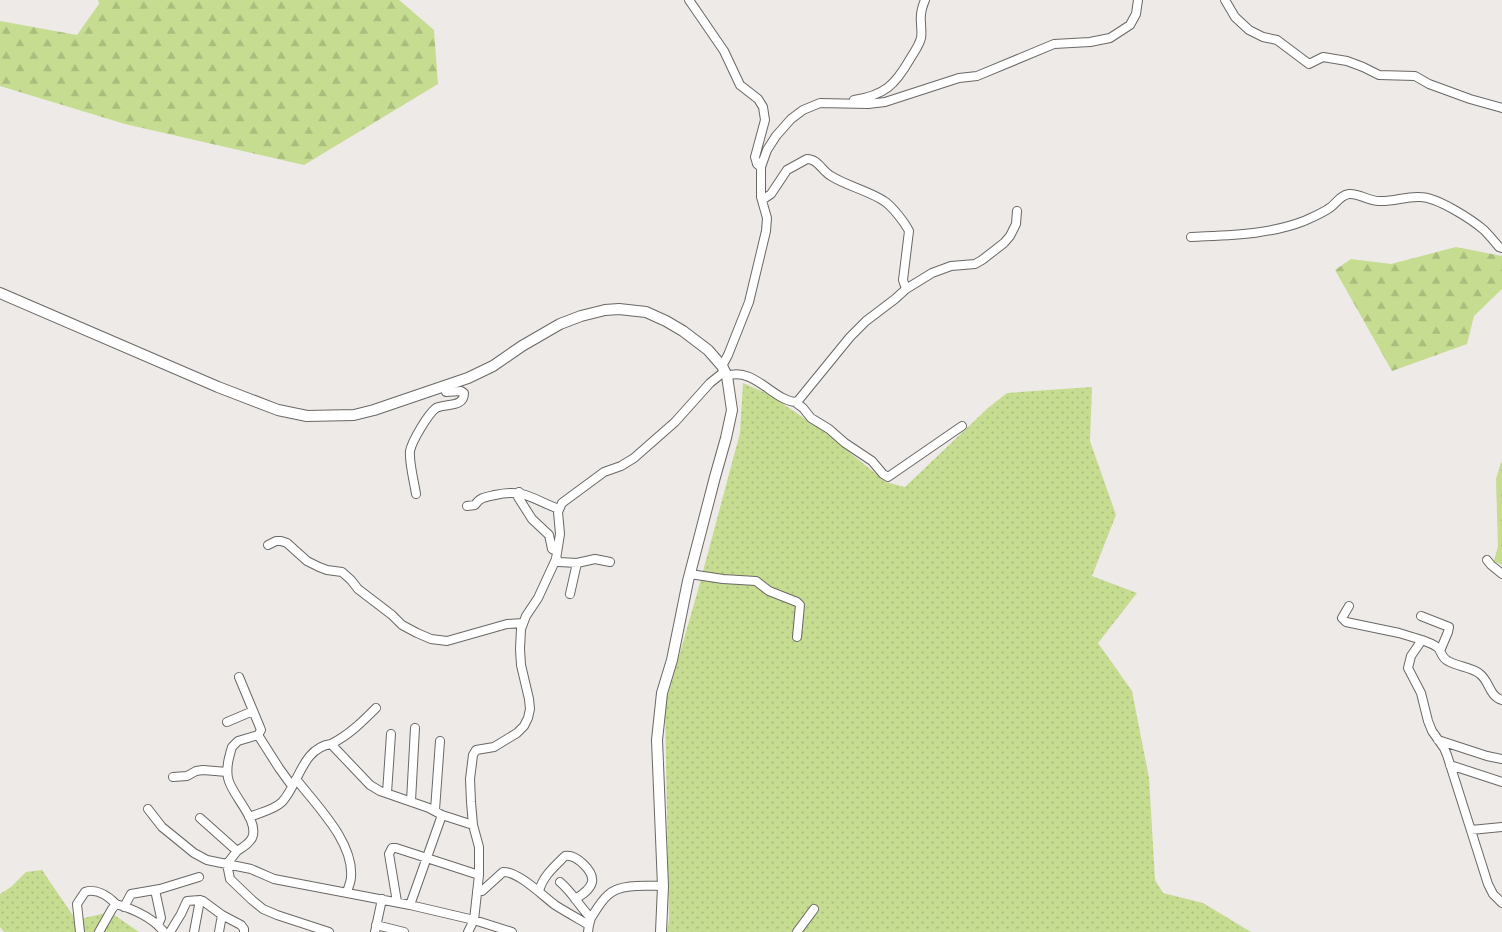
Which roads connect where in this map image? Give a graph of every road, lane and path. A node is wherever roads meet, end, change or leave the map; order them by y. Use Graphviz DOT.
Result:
graph roads {
  1 [pos="689,0"];
  2 [pos="925,0"];
  3 [pos="1138,0"];
  4 [pos="1225,0"];
  5 [pos="837,103"];
  6 [pos="1502,108"];
  7 [pos="761,167"];
  8 [pos="762,200"];
  9 [pos="1017,211"];
  10 [pos="1191,237"];
  11 [pos="1502,248"];
  12 [pos="906,289"];
  13 [pos="0,294"];
  14 [pos="725,371"];
  15 [pos="444,386"];
  16 [pos="795,402"];
  17 [pos="962,426"];
  18 [pos="519,492"];
  19 [pos="416,494"];
  20 [pos="467,506"];
  21 [pos="559,509"];
  22 [pos="268,545"];
  23 [pos="557,555"];
  24 [pos="1487,560"];
  25 [pos="610,562"];
  26 [pos="576,563"];
  27 [pos="690,574"];
  28 [pos="1502,574"];
  29 [pos="570,594"];
  30 [pos="1349,606"];
  31 [pos="1422,616"];
  32 [pos="523,623"];
  33 [pos="797,637"];
  34 [pos="1422,640"];
  35 [pos="1440,651"];
  36 [pos="239,677"];
  37 [pos="1502,700"];
  38 [pos="376,708"];
  39 [pos="253,711"];
  40 [pos="227,722"];
  41 [pos="414,728"];
  42 [pos="258,734"];
  43 [pos="391,734"];
  44 [pos="1438,740"];
  45 [pos="440,741"];
  46 [pos="331,744"];
  47 [pos="1502,759"];
  48 [pos="1450,765"];
  49 [pos="227,772"];
  50 [pos="173,777"];
  51 [pos="294,782"];
  52 [pos="1502,782"];
  53 [pos="387,793"];
  54 [pos="411,801"];
  55 [pos="148,809"];
  56 [pos="439,813"];
  57 [pos="249,817"];
  58 [pos="200,818"];
  59 [pos="474,825"];
  60 [pos="1502,827"];
  61 [pos="1471,830"];
  62 [pos="238,852"];
  63 [pos="427,859"];
  64 [pos="227,864"];
  65 [pos="479,875"];
  66 [pos="199,877"];
  67 [pos="560,882"];
  68 [pos="664,886"];
  69 [pos="155,890"];
  70 [pos="477,891"];
  71 [pos="539,891"];
  72 [pos="347,892"];
  73 [pos="382,899"];
  74 [pos="575,899"];
  75 [pos="200,900"];
  76 [pos="397,902"];
  77 [pos="1502,903"];
  78 [pos="410,904"];
  79 [pos="117,906"];
  80 [pos="814,909"];
  81 [pos="222,914"];
  82 [pos="474,920"];
  83 [pos="158,925"];
  84 [pos="589,925"];
  85 [pos="376,928"];
  86 [pos="80,932"];
  87 [pos="99,932"];
  88 [pos="164,932"];
  89 [pos="170,932"];
  90 [pos="194,932"];
  91 [pos="219,932"];
  92 [pos="244,932"];
  93 [pos="329,932"];
  94 [pos="404,932"];
  95 [pos="468,932"];
  96 [pos="512,932"];
  97 [pos="661,932"];
  98 [pos="797,932"];
  1 -- 7 [label="street"];
  2 -- 5 [label="street"];
  3 -- 5 [label="street"];
  4 -- 6 [label="street"];
  5 -- 7 [label="street"];
  7 -- 8 [label="street"];
  8 -- 12 [label="street"];
  8 -- 14 [label="street"];
  9 -- 12 [label="street"];
  10 -- 11 [label="street"];
  12 -- 16 [label="street"];
  13 -- 15 [label="street"];
  14 -- 15 [label="street"];
  14 -- 16 [label="street"];
  14 -- 21 [label="street"];
  14 -- 27 [label="street"];
  15 -- 19 [label="street"];
  16 -- 17 [label="street"];
  18 -- 20 [label="street"];
  18 -- 21 [label="street"];
  18 -- 23 [label="street"];
  21 -- 23 [label="street"];
  22 -- 32 [label="street"];
  23 -- 26 [label="street"];
  23 -- 32 [label="street"];
  24 -- 28 [label="street"];
  25 -- 26 [label="street"];
  26 -- 29 [label="street"];
  27 -- 33 [label="street"];
  27 -- 68 [label="street"];
  30 -- 34 [label="street"];
  31 -- 35 [label="street"];
  32 -- 59 [label="street"];
  34 -- 35 [label="street"];
  34 -- 44 [label="street"];
  35 -- 37 [label="street"];
  36 -- 39 [label="street"];
  38 -- 46 [label="street"];
  39 -- 40 [label="street"];
  39 -- 42 [label="street"];
  41 -- 54 [label="street"];
  42 -- 49 [label="street"];
  42 -- 51 [label="street"];
  43 -- 53 [label="street"];
  44 -- 47 [label="street"];
  44 -- 48 [label="street"];
  45 -- 56 [label="street"];
  46 -- 51 [label="street"];
  46 -- 53 [label="street"];
  48 -- 52 [label="street"];
  48 -- 61 [label="street"];
  49 -- 50 [label="street"];
  49 -- 57 [label="street"];
  51 -- 57 [label="street"];
  51 -- 72 [label="street"];
  53 -- 54 [label="street"];
  54 -- 56 [label="street"];
  55 -- 64 [label="street"];
  56 -- 59 [label="street"];
  56 -- 63 [label="street"];
  57 -- 62 [label="street"];
  58 -- 62 [label="street"];
  59 -- 65 [label="street"];
  60 -- 61 [label="street"];
  61 -- 77 [label="street"];
  62 -- 64 [label="street"];
  63 -- 65 [label="street"];
  63 -- 76 [label="street"];
  63 -- 78 [label="street"];
  64 -- 72 [label="street"];
  64 -- 93 [label="street"];
  65 -- 70 [label="street"];
  66 -- 69 [label="street"];
  67 -- 74 [label="street"];
  68 -- 84 [label="street"];
  68 -- 97 [label="street"];
  69 -- 79 [label="street"];
  69 -- 83 [label="street"];
  70 -- 71 [label="street"];
  70 -- 82 [label="street"];
  71 -- 74 [label="street"];
  71 -- 84 [label="street"];
  72 -- 73 [label="street"];
  73 -- 76 [label="street"];
  73 -- 85 [label="street"];
  74 -- 84 [label="street"];
  75 -- 81 [label="street"];
  75 -- 89 [label="street"];
  75 -- 90 [label="street"];
  76 -- 78 [label="street"];
  78 -- 82 [label="street"];
  79 -- 83 [label="street"];
  79 -- 86 [label="street"];
  79 -- 87 [label="street"];
  80 -- 98 [label="street"];
  81 -- 91 [label="street"];
  81 -- 92 [label="street"];
  82 -- 95 [label="street"];
  82 -- 96 [label="street"];
  83 -- 88 [label="street"];
  85 -- 94 [label="street"];
}
